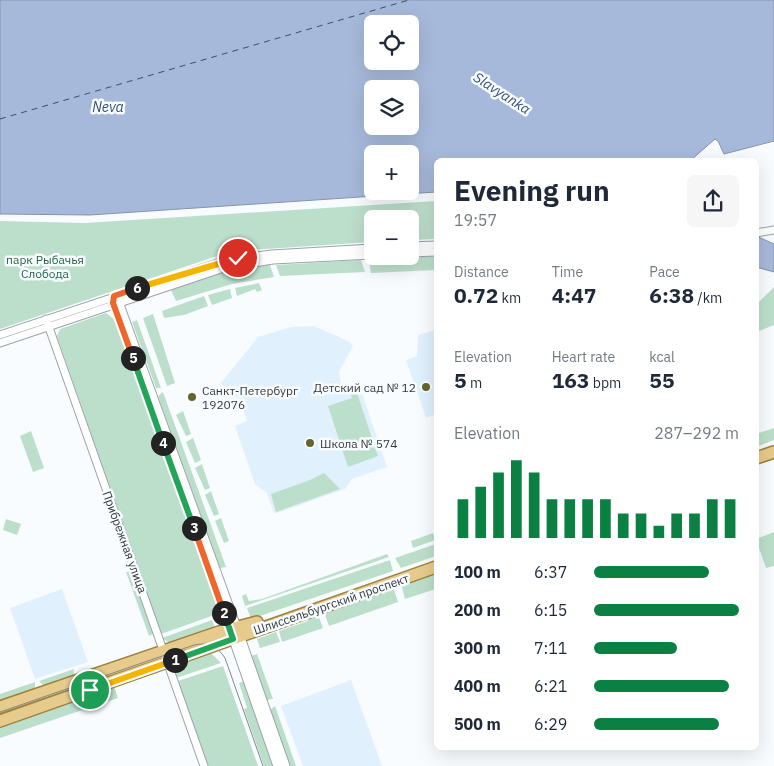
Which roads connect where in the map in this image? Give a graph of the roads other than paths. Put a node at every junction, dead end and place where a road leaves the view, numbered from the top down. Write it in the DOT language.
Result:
graph roads {
  1 [pos="774,230"];
  2 [pos="759,232"];
  3 [pos="434,245"];
  4 [pos="419,246"];
  5 [pos="364,249"];
  6 [pos="434,252"];
  7 [pos="419,253"];
  8 [pos="364,256"];
  9 [pos="116,300"];
  10 [pos="47,322"];
  11 [pos="0,335"];
  12 [pos="0,343"];
  13 [pos="774,445"];
  14 [pos="759,450"];
  15 [pos="774,452"];
  16 [pos="759,457"];
  17 [pos="434,561"];
  18 [pos="434,569"];
  19 [pos="235,633"];
  20 [pos="163,651"];
  21 [pos="168,663"];
  22 [pos="0,707"];
  23 [pos="0,721"];
  24 [pos="204,766"];
  25 [pos="278,766"];
  26 [pos="285,766"];
  1 -- 2 [label="street"];
  3 -- 4 [label="street"];
  5 -- 9 [label="street"];
  6 -- 7 [label="street"];
  8 -- 9 [label="street"];
  9 -- 10 [label="street"];
  9 -- 19 [label="street"];
  10 -- 11 [label="street"];
  10 -- 12 [label="street"];
  10 -- 20 [label="street, Прибрежная улица"];
  13 -- 14 [label="main road"];
  15 -- 16 [label="main road"];
  17 -- 19 [label="main road, Шлиссельбургский проспект"];
  18 -- 19 [label="main road, Шлиссельбургский проспект"];
  19 -- 20 [label="main road, Шлиссельбургский проспект"];
  19 -- 21 [label="main road, Шлиссельбургский проспект"];
  19 -- 25 [label="street"];
  19 -- 26 [label="street"];
  20 -- 21 [label="street, Прибрежная улица"];
  20 -- 22 [label="main road, Шлиссельбургский проспект"];
  21 -- 23 [label="main road, Шлиссельбургский проспект"];
  21 -- 24 [label="street, Прибрежная улица"];
}
